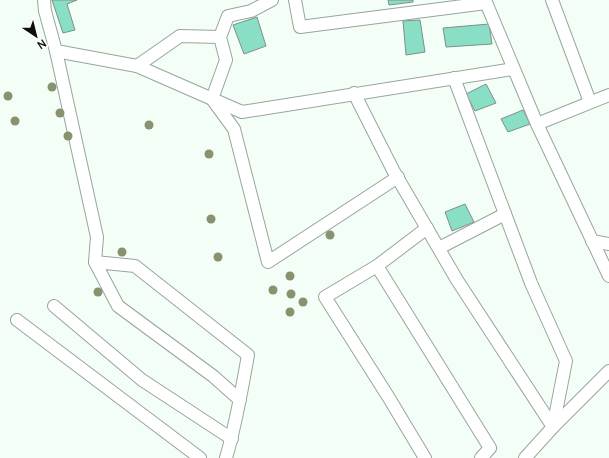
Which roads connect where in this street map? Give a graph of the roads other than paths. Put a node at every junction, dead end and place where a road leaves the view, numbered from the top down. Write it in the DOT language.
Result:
graph roads {
  1 [pos="44,0"];
  2 [pos="272,0"];
  3 [pos="295,0"];
  4 [pos="552,0"];
  5 [pos="486,2"];
  6 [pos="220,37"];
  7 [pos="56,51"];
  8 [pos="137,66"];
  9 [pos="513,69"];
  10 [pos="454,78"];
  11 [pos="354,94"];
  12 [pos="609,95"];
  13 [pos="212,99"];
  14 [pos="590,102"];
  15 [pos="537,124"];
  16 [pos="398,178"];
  17 [pos="505,214"];
  18 [pos="427,228"];
  19 [pos="592,241"];
  20 [pos="609,244"];
  21 [pos="439,248"];
  22 [pos="95,262"];
  23 [pos="377,266"];
  24 [pos="609,276"];
  25 [pos="54,306"];
  26 [pos="17,320"];
  27 [pos="609,371"];
  28 [pos="240,400"];
  29 [pos="553,427"];
  30 [pos="232,439"];
  31 [pos="200,458"];
  32 [pos="226,458"];
  33 [pos="425,458"];
  34 [pos="481,458"];
  35 [pos="525,458"];
  1 -- 7 [label="street"];
  2 -- 6 [label="street"];
  3 -- 5 [label="street"];
  4 -- 14 [label="street"];
  5 -- 9 [label="street"];
  6 -- 8 [label="street"];
  6 -- 13 [label="street"];
  7 -- 8 [label="street"];
  7 -- 22 [label="street"];
  8 -- 13 [label="street"];
  9 -- 10 [label="street"];
  9 -- 15 [label="street"];
  10 -- 11 [label="street"];
  10 -- 17 [label="street"];
  11 -- 13 [label="street"];
  11 -- 16 [label="street"];
  12 -- 14 [label="street"];
  13 -- 16 [label="street"];
  14 -- 15 [label="street"];
  15 -- 19 [label="street"];
  16 -- 18 [label="street"];
  17 -- 21 [label="street"];
  17 -- 29 [label="street"];
  18 -- 21 [label="street"];
  18 -- 23 [label="street"];
  19 -- 20 [label="street"];
  19 -- 24 [label="street"];
  21 -- 29 [label="street"];
  22 -- 28 [label="street"];
  22 -- 28 [label="street"];
  23 -- 33 [label="street"];
  23 -- 34 [label="street"];
  25 -- 30 [label="street"];
  26 -- 31 [label="street"];
  27 -- 29 [label="street"];
  28 -- 30 [label="street"];
  29 -- 35 [label="street"];
  30 -- 32 [label="street"];
}
